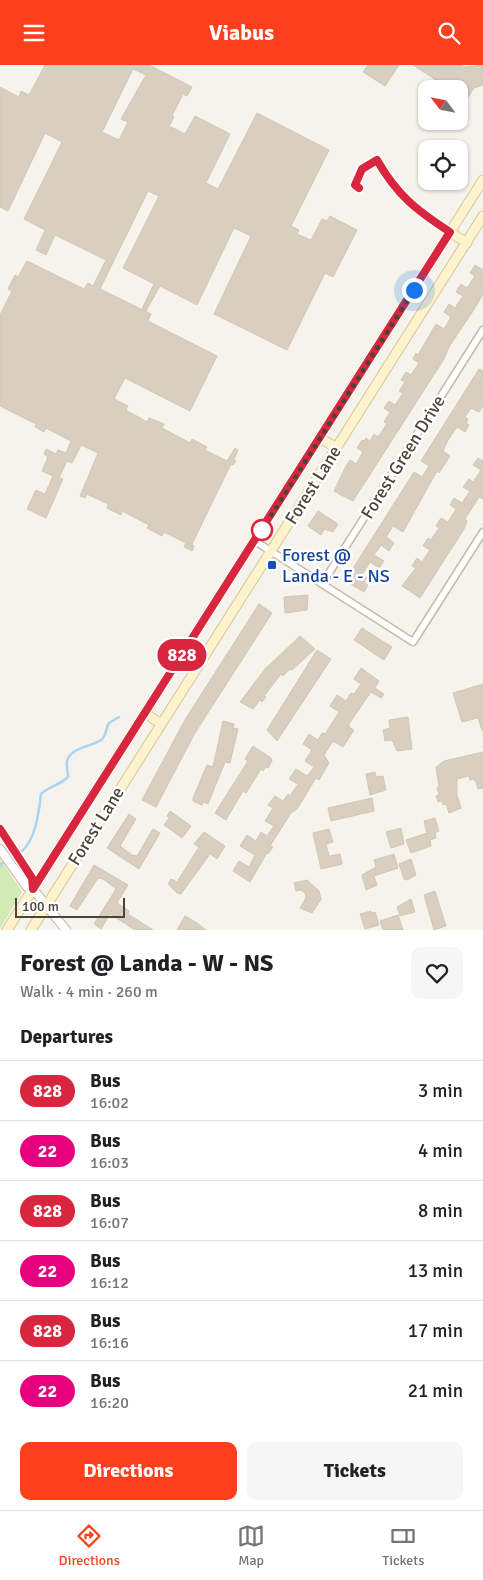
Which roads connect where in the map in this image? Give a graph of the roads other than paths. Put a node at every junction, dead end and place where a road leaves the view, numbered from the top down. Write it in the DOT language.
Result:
graph roads {
  1 [pos="483,180"];
  2 [pos="483,216"];
  3 [pos="450,232"];
  4 [pos="467,243"];
  5 [pos="483,330"];
  6 [pos="320,438"];
  7 [pos="337,448"];
  8 [pos="483,532"];
  9 [pos="255,541"];
  10 [pos="271,551"];
  11 [pos="322,584"];
  12 [pos="145,713"];
  13 [pos="161,724"];
  14 [pos="0,829"];
  15 [pos="0,849"];
  16 [pos="33,889"];
  17 [pos="46,906"];
  18 [pos="7,930"];
  19 [pos="31,930"];
  20 [pos="66,930"];
  1 -- 3 [label="main road, Forest Lane"];
  2 -- 4 [label="main road, Forest Lane"];
  3 -- 4 [label="main road"];
  3 -- 6 [label="main road, Forest Lane"];
  4 -- 7 [label="main road, Forest Lane"];
  5 -- 11 [label="street, Forest Green Drive"];
  6 -- 7 [label="main road"];
  6 -- 9 [label="main road, Forest Lane"];
  7 -- 10 [label="main road, Forest Lane"];
  8 -- 11 [label="street"];
  9 -- 10 [label="street"];
  9 -- 12 [label="main road, Forest Lane"];
  10 -- 11 [label="street"];
  10 -- 13 [label="main road, Forest Lane"];
  12 -- 13 [label="main road"];
  12 -- 16 [label="main road, Forest Lane"];
  13 -- 17 [label="main road, Forest Lane"];
  14 -- 16 [label="street"];
  15 -- 16 [label="street"];
  16 -- 17 [label="street"];
  16 -- 18 [label="main road, Forest Lane"];
  17 -- 19 [label="main road, Forest Lane"];
  17 -- 20 [label="street"];
}
